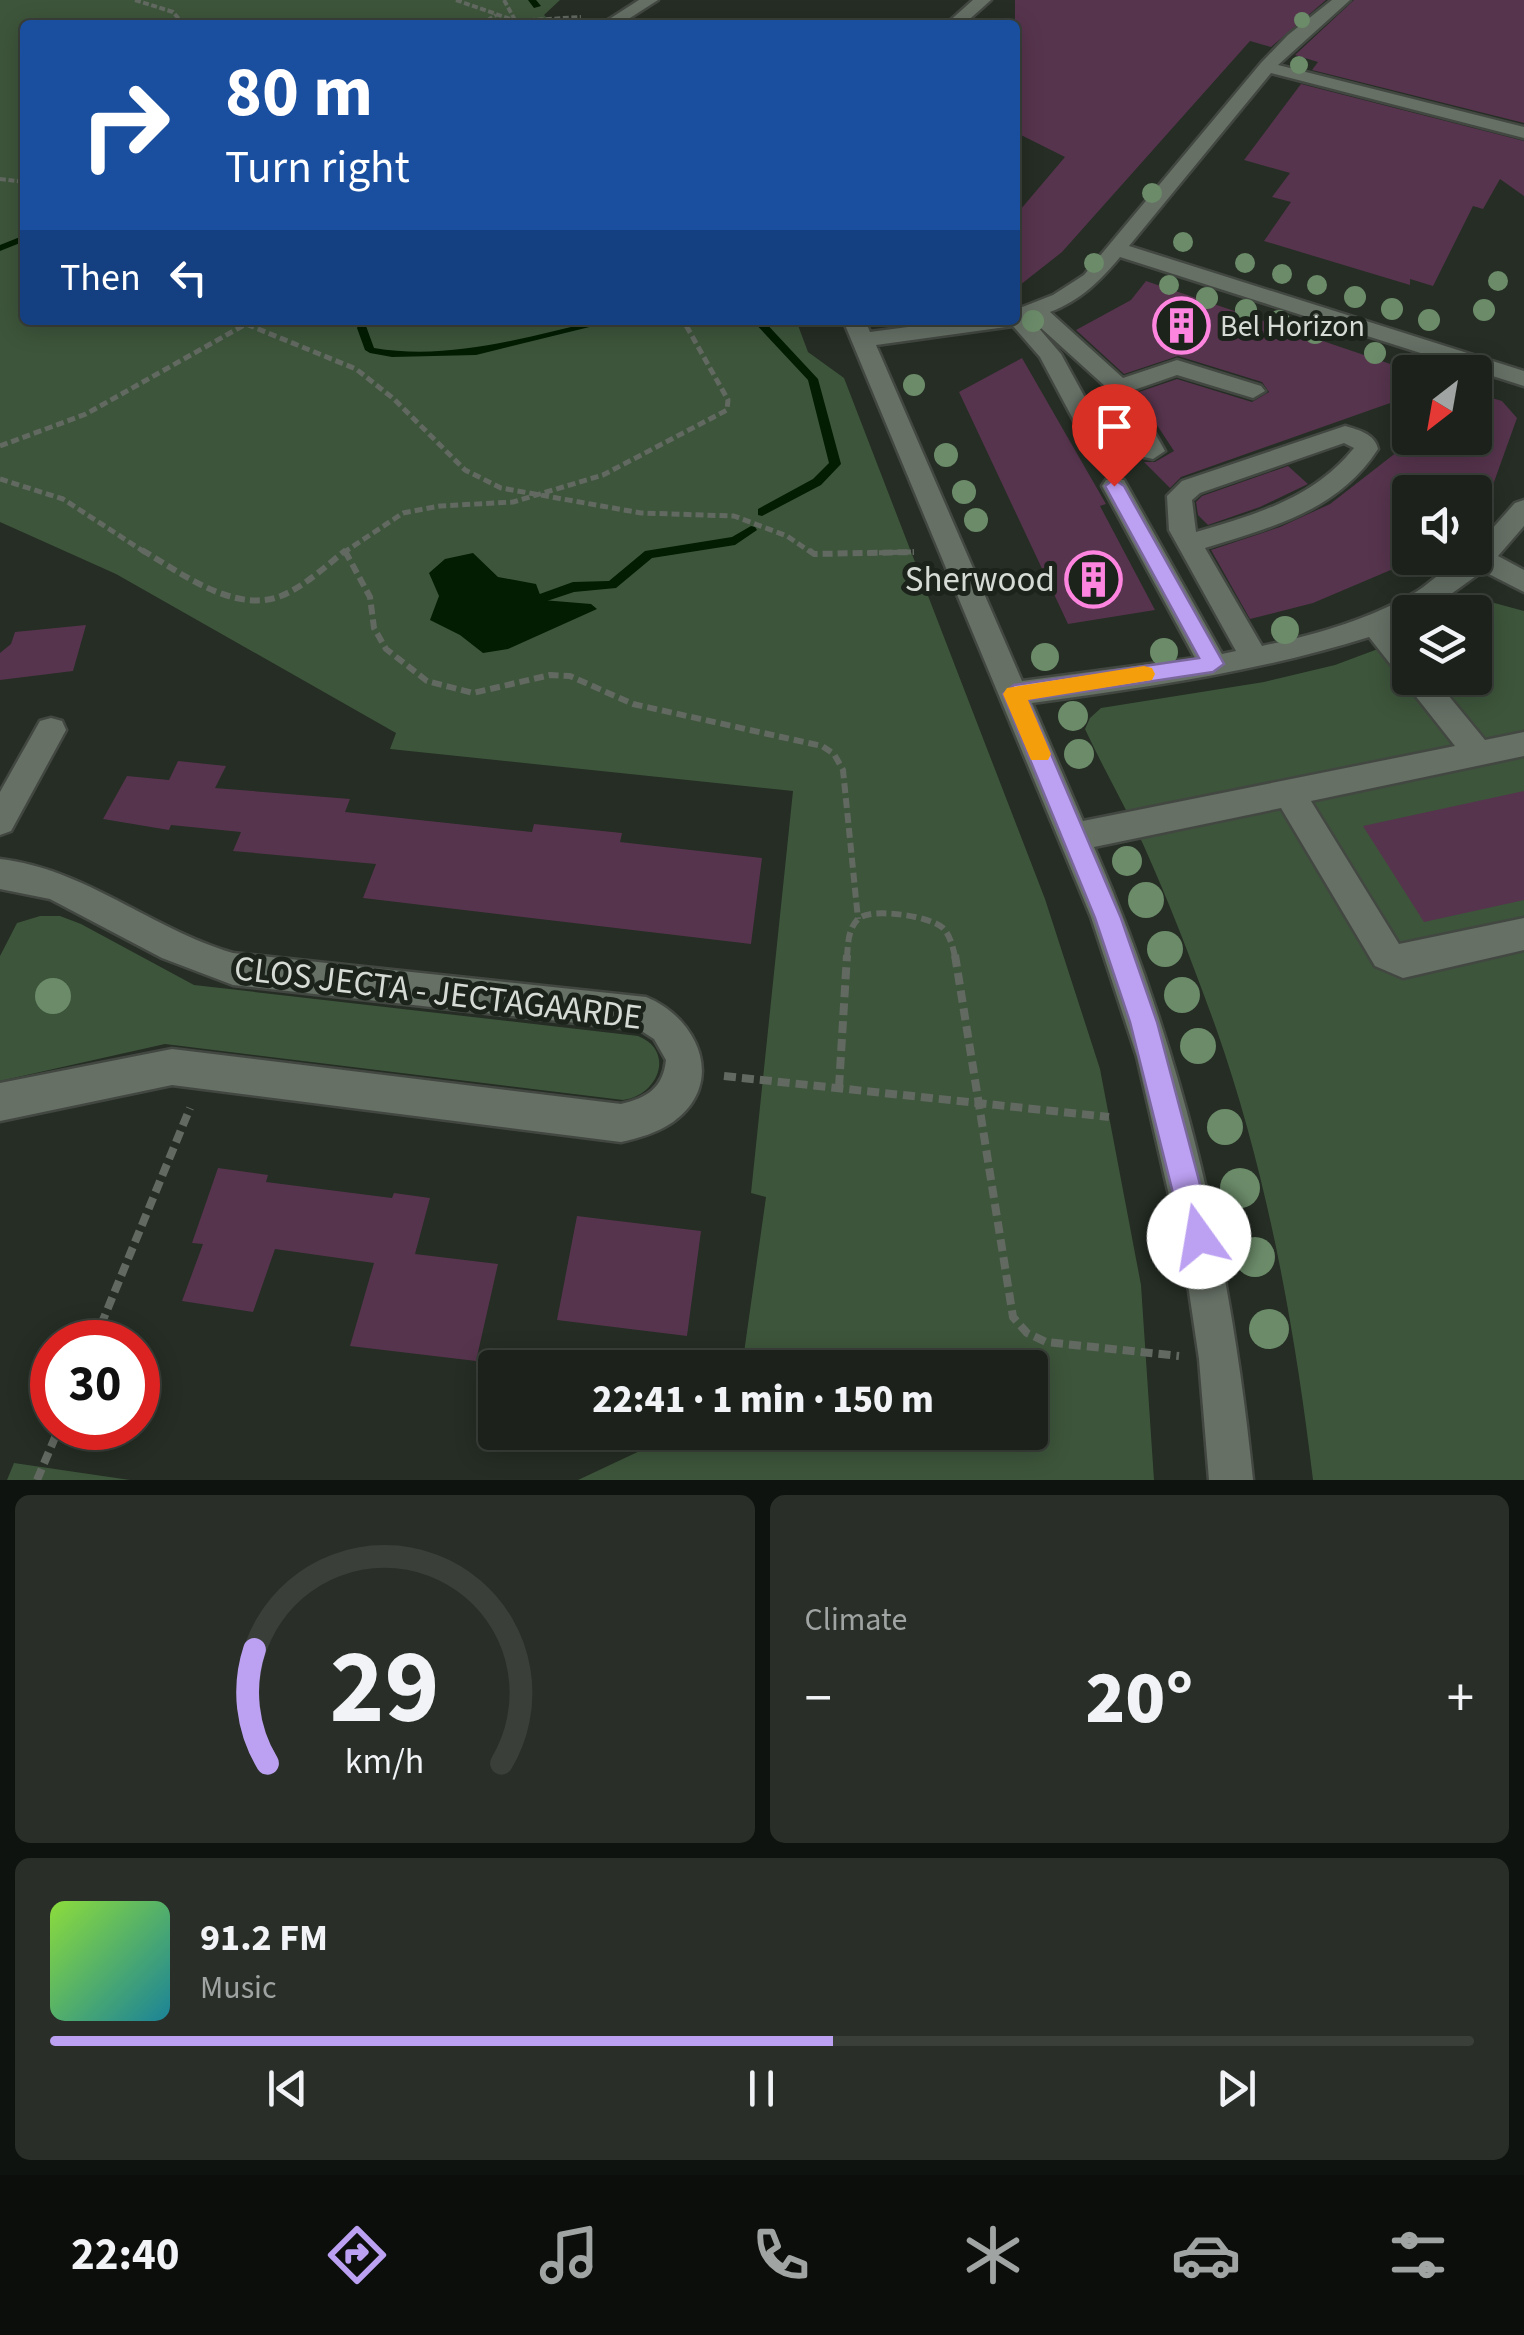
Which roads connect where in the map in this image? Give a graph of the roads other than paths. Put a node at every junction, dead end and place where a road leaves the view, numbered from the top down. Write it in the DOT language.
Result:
graph roads {
  1 [pos="650,0"];
  2 [pos="983,0"];
  3 [pos="1342,0"];
  4 [pos="603,17"];
  5 [pos="959,20"];
  6 [pos="1268,67"];
  7 [pos="1524,133"];
  8 [pos="1117,250"];
  9 [pos="1020,317"];
  10 [pos="987,325"];
  11 [pos="859,330"];
  12 [pos="1524,379"];
  13 [pos="1118,388"];
  14 [pos="1252,391"];
  15 [pos="1154,451"];
  16 [pos="1106,458"];
  17 [pos="1114,486"];
  18 [pos="1524,509"];
  19 [pos="1189,542"];
  20 [pos="1492,548"];
  21 [pos="1492,564"];
  22 [pos="1460,575"];
  23 [pos="1524,582"];
  24 [pos="1374,624"];
  25 [pos="1392,646"];
  26 [pos="1254,658"];
  27 [pos="1213,664"];
  28 [pos="1014,694"];
  29 [pos="1431,695"];
  30 [pos="51,730"];
  31 [pos="1524,744"];
  32 [pos="1478,754"];
  33 [pos="1288,792"];
  34 [pos="0,821"];
  35 [pos="1075,837"];
  36 [pos="0,874"];
  37 [pos="1524,934"];
  38 [pos="0,1102"];
  39 [pos="1230,1480"];
  1 -- 4 [label="street"];
  2 -- 5 [label="street"];
  3 -- 6 [label="street"];
  6 -- 7 [label="street"];
  6 -- 8 [label="street"];
  8 -- 9 [label="street"];
  8 -- 12 [label="street"];
  9 -- 13 [label="street"];
  9 -- 16 [label="street"];
  10 -- 11 [label="street"];
  11 -- 28 [label="street"];
  13 -- 14 [label="street"];
  13 -- 15 [label="street"];
  17 -- 27 [label="street"];
  18 -- 20 [label="street"];
  19 -- 19 [label="street"];
  19 -- 26 [label="street"];
  21 -- 23 [label="street"];
  22 -- 24 [label="street"];
  24 -- 25 [label="street"];
  24 -- 26 [label="street"];
  26 -- 27 [label="street"];
  27 -- 28 [label="street"];
  28 -- 35 [label="street"];
  29 -- 32 [label="street"];
  30 -- 34 [label="street"];
  31 -- 32 [label="street"];
  32 -- 33 [label="street"];
  33 -- 35 [label="street"];
  33 -- 37 [label="street"];
  35 -- 39 [label="street"];
  36 -- 38 [label="street, CLOS JECTA - JECTAGAARDE"];
}
